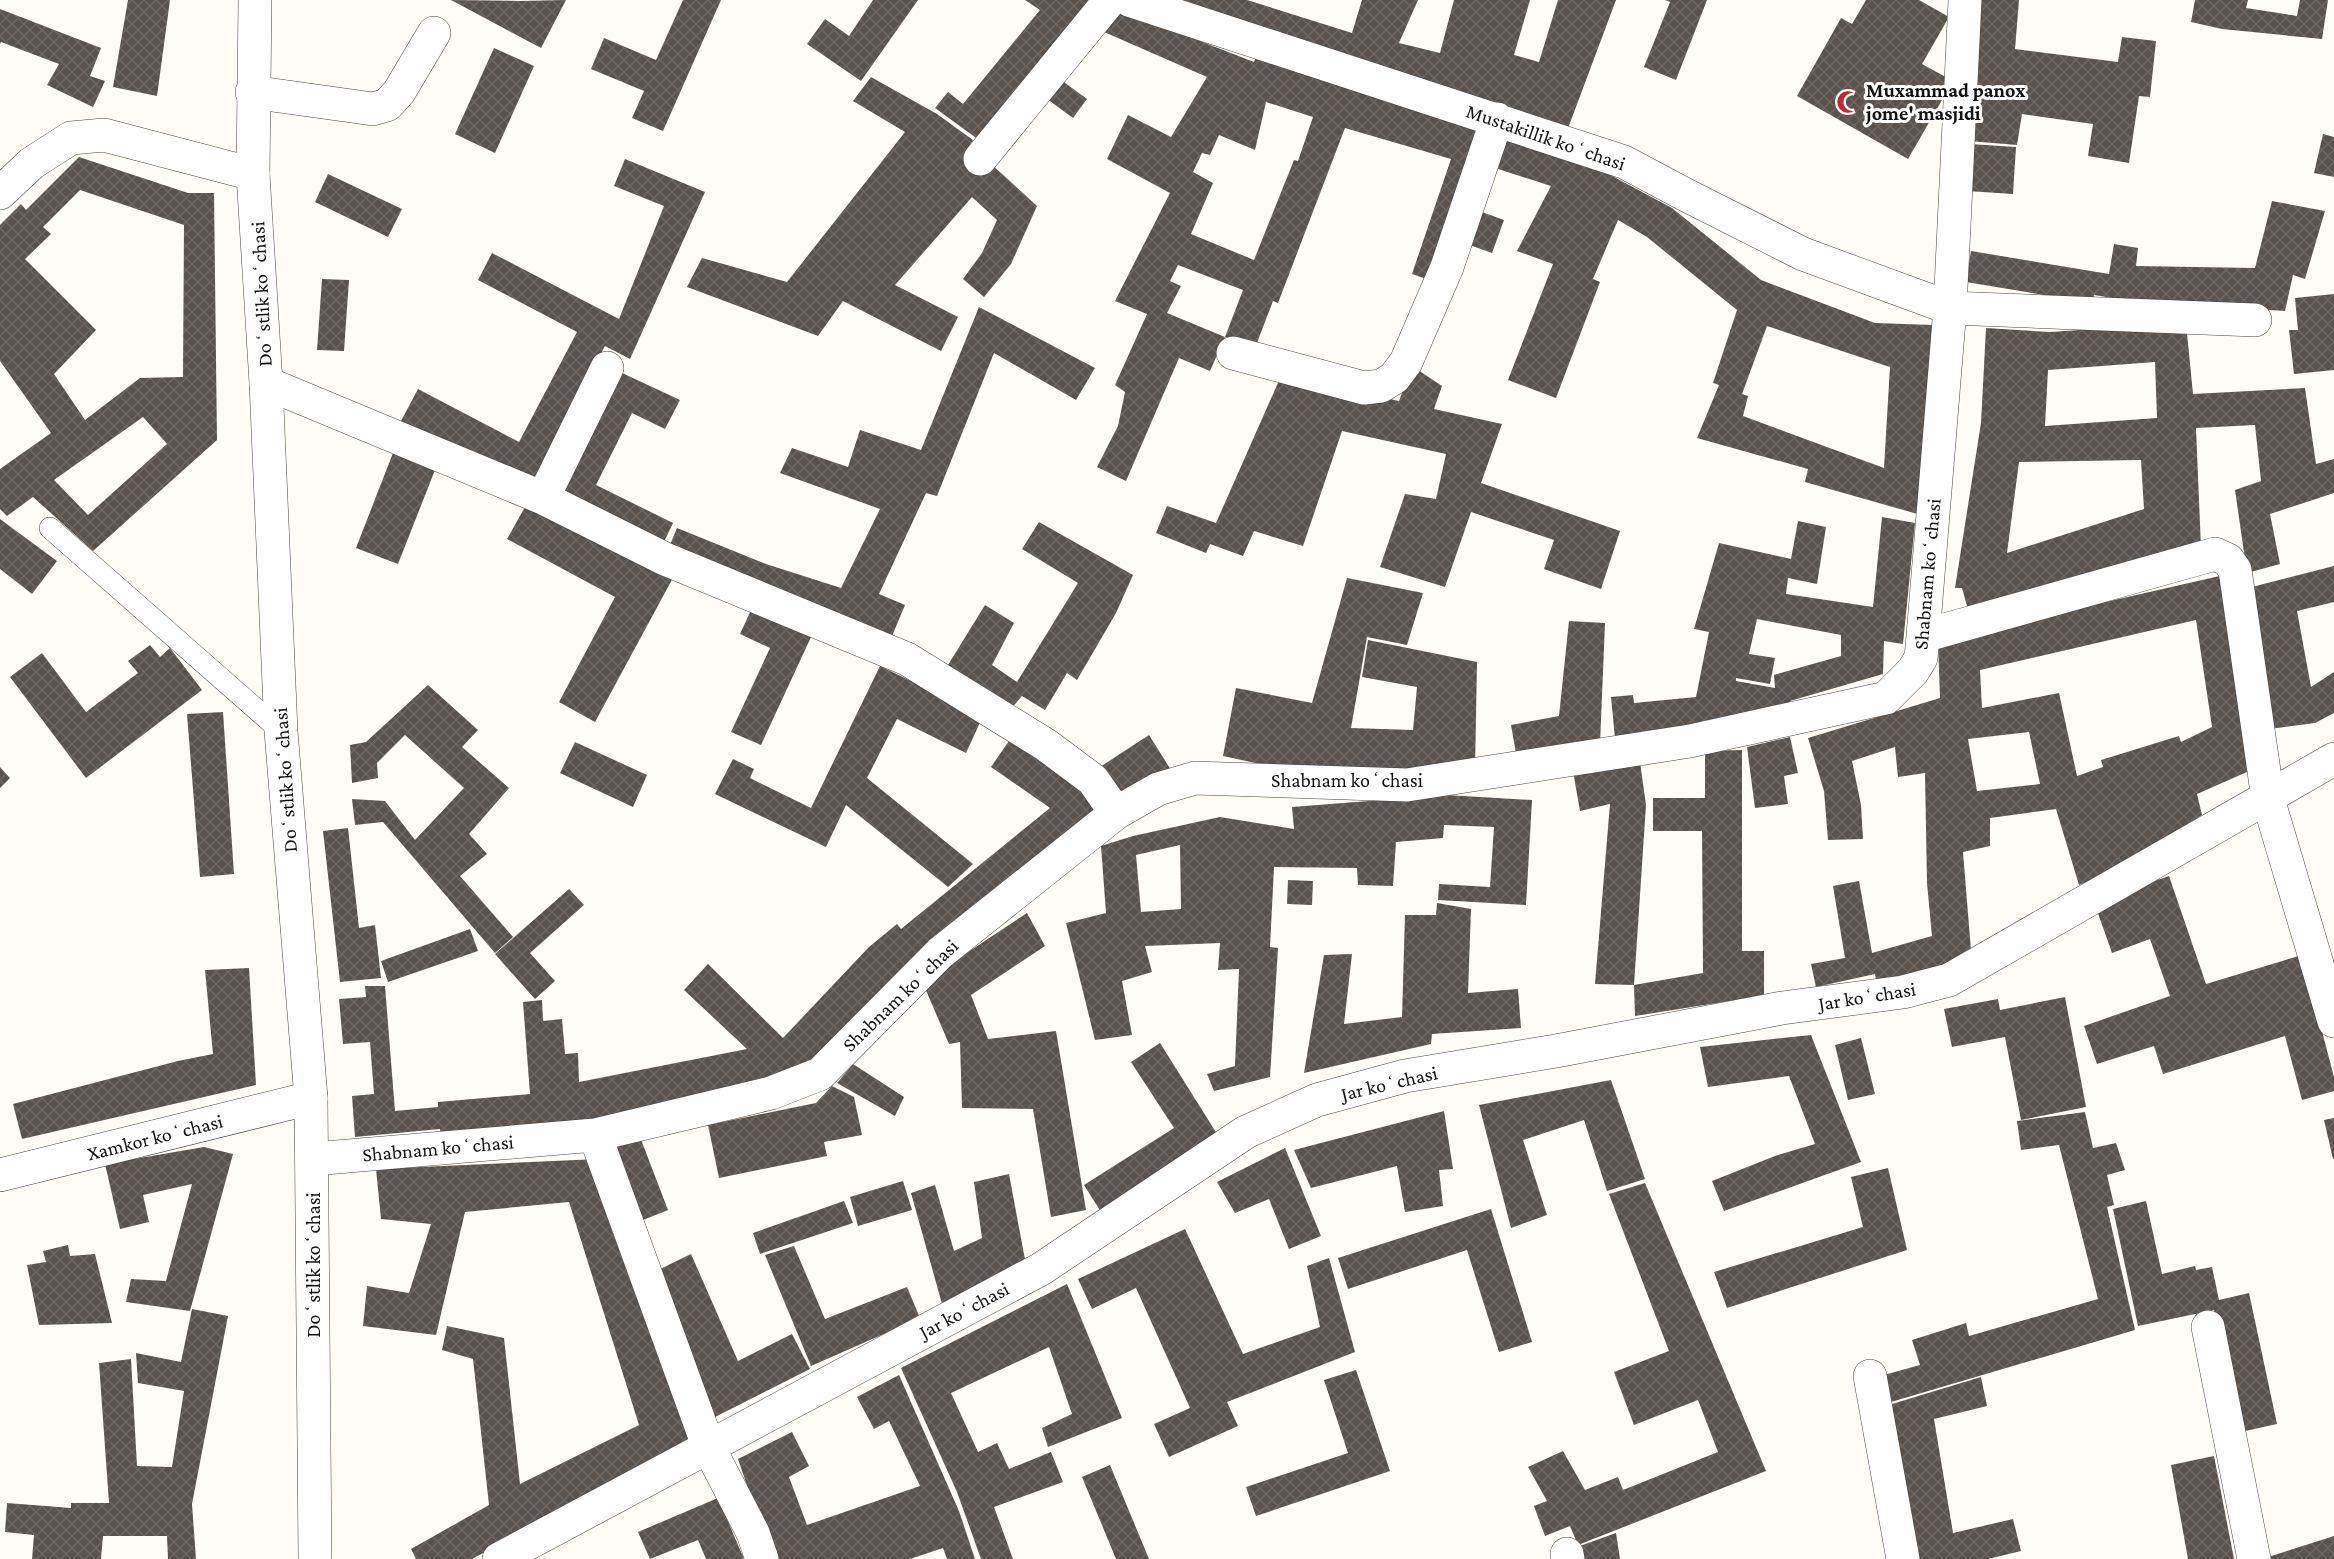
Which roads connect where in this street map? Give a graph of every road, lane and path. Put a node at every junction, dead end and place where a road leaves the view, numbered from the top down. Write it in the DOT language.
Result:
graph roads {
  1 [pos="255,0"];
  2 [pos="1110,0"];
  3 [pos="1129,0"];
  4 [pos="1964,1"];
  5 [pos="434,33"];
  6 [pos="252,92"];
  7 [pos="1497,119"];
  8 [pos="980,159"];
  9 [pos="253,174"];
  10 [pos="0,193"];
  11 [pos="1950,308"];
  12 [pos="2255,320"];
  13 [pos="1233,353"];
  14 [pos="607,368"];
  15 [pos="266,383"];
  16 [pos="543,498"];
  17 [pos="50,528"];
  18 [pos="1923,636"];
  19 [pos="281,731"];
  20 [pos="2334,759"];
  21 [pos="2268,799"];
  22 [pos="1116,813"];
  23 [pos="2334,1021"];
  24 [pos="311,1098"];
  25 [pos="596,1135"];
  26 [pos="313,1159"];
  27 [pos="0,1175"];
  28 [pos="2208,1327"];
  29 [pos="1870,1376"];
  30 [pos="709,1448"];
  31 [pos="315,1559"];
  32 [pos="500,1559"];
  33 [pos="762,1559"];
  34 [pos="1903,1559"];
  35 [pos="2254,1559"];
  1 -- 6 [label="street, Doʻstlik koʻchasi"];
  2 -- 8 [label="street"];
  3 -- 7 [label="street, Mustakillik koʻchasi"];
  4 -- 11 [label="street, Shabnam koʻchasi"];
  5 -- 6 [label="street"];
  6 -- 9 [label="street, Doʻstlik koʻchasi"];
  7 -- 11 [label="street, Mustakillik koʻchasi"];
  7 -- 13 [label="street"];
  9 -- 10 [label="street"];
  9 -- 15 [label="street, Doʻstlik koʻchasi"];
  11 -- 12 [label="street, Mustakillik koʻchasi"];
  11 -- 18 [label="street, Shabnam koʻchasi"];
  14 -- 16 [label="street"];
  15 -- 16 [label="street"];
  15 -- 19 [label="street, Doʻstlik koʻchasi"];
  16 -- 22 [label="street"];
  17 -- 19 [label="lane"];
  18 -- 21 [label="street"];
  18 -- 22 [label="street, Shabnam koʻchasi"];
  19 -- 24 [label="street, Doʻstlik koʻchasi"];
  20 -- 21 [label="street, Jar koʻchasi"];
  21 -- 23 [label="street"];
  21 -- 30 [label="street, Jar koʻchasi"];
  22 -- 25 [label="street, Shabnam koʻchasi"];
  24 -- 26 [label="street, Doʻstlik koʻchasi"];
  24 -- 27 [label="street, Xamkor koʻchasi"];
  25 -- 26 [label="street, Shabnam koʻchasi"];
  25 -- 30 [label="street"];
  26 -- 31 [label="street, Doʻstlik koʻchasi"];
  28 -- 35 [label="street"];
  29 -- 34 [label="street"];
  30 -- 32 [label="street, Jar koʻchasi"];
  30 -- 33 [label="street"];
}
